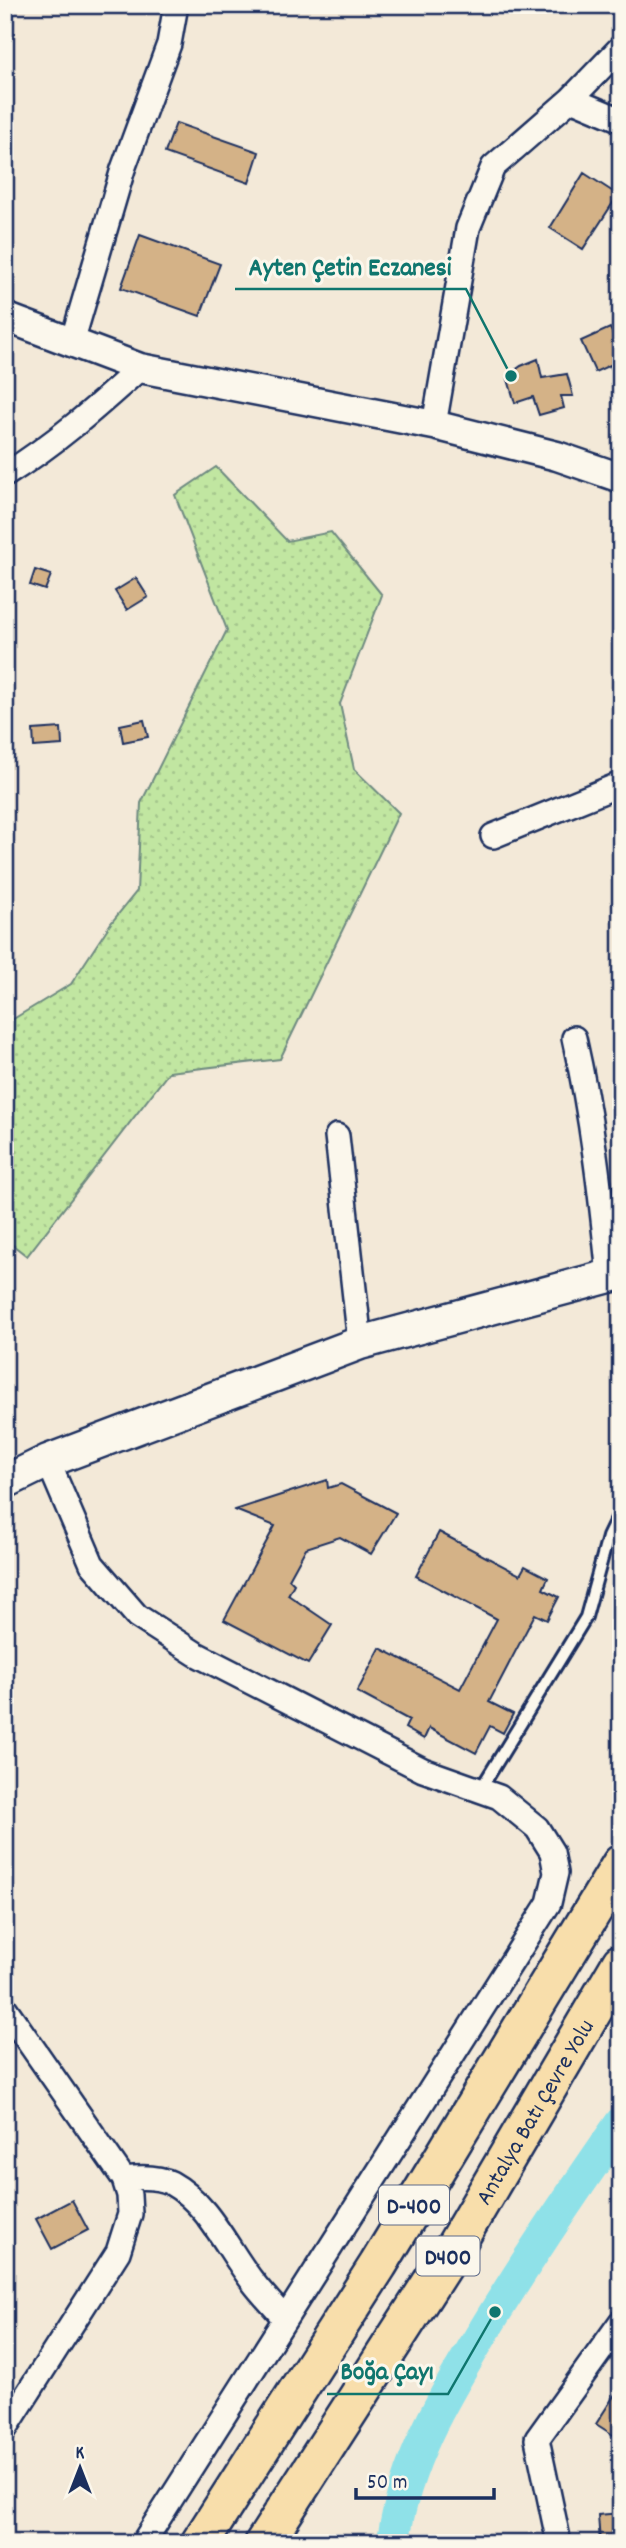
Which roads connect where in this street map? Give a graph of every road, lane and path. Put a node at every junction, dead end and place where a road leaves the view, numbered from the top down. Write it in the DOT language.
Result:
graph roads {
  1 [pos="176,5"];
  2 [pos="621,47"];
  3 [pos="571,99"];
  4 [pos="621,120"];
  5 [pos="5,317"];
  6 [pos="72,342"];
  7 [pos="140,368"];
  8 [pos="434,425"];
  9 [pos="5,475"];
  10 [pos="621,478"];
  11 [pos="621,784"];
  12 [pos="493,836"];
  13 [pos="574,1038"];
  14 [pos="337,1136"];
  15 [pos="617,1276"];
  16 [pos="360,1343"];
  17 [pos="48,1461"];
  18 [pos="5,1482"];
  19 [pos="621,1510"];
  20 [pos="480,1790"];
  21 [pos="621,1864"];
  22 [pos="621,1963"];
  23 [pos="5,2008"];
  24 [pos="124,2179"];
  25 [pos="284,2318"];
  26 [pos="621,2322"];
  27 [pos="5,2429"];
  28 [pos="143,2543"];
  29 [pos="200,2543"];
  30 [pos="264,2543"];
  31 [pos="559,2543"];
  1 -- 6 [label="street"];
  2 -- 3 [label="street"];
  3 -- 4 [label="street"];
  3 -- 8 [label="street"];
  5 -- 6 [label="street"];
  6 -- 7 [label="street"];
  7 -- 8 [label="street"];
  7 -- 9 [label="street"];
  8 -- 10 [label="street"];
  11 -- 12 [label="street"];
  13 -- 15 [label="street"];
  14 -- 16 [label="street"];
  15 -- 16 [label="main road"];
  16 -- 17 [label="main road"];
  17 -- 18 [label="main road"];
  17 -- 20 [label="street"];
  19 -- 20 [label="lane"];
  20 -- 25 [label="street"];
  21 -- 29 [label="highway, D-400"];
  22 -- 30 [label="highway, Antalya Batı Çevre Yolu / D400"];
  23 -- 24 [label="street"];
  24 -- 25 [label="street"];
  24 -- 27 [label="street"];
  25 -- 28 [label="street"];
  26 -- 31 [label="street"];
}
